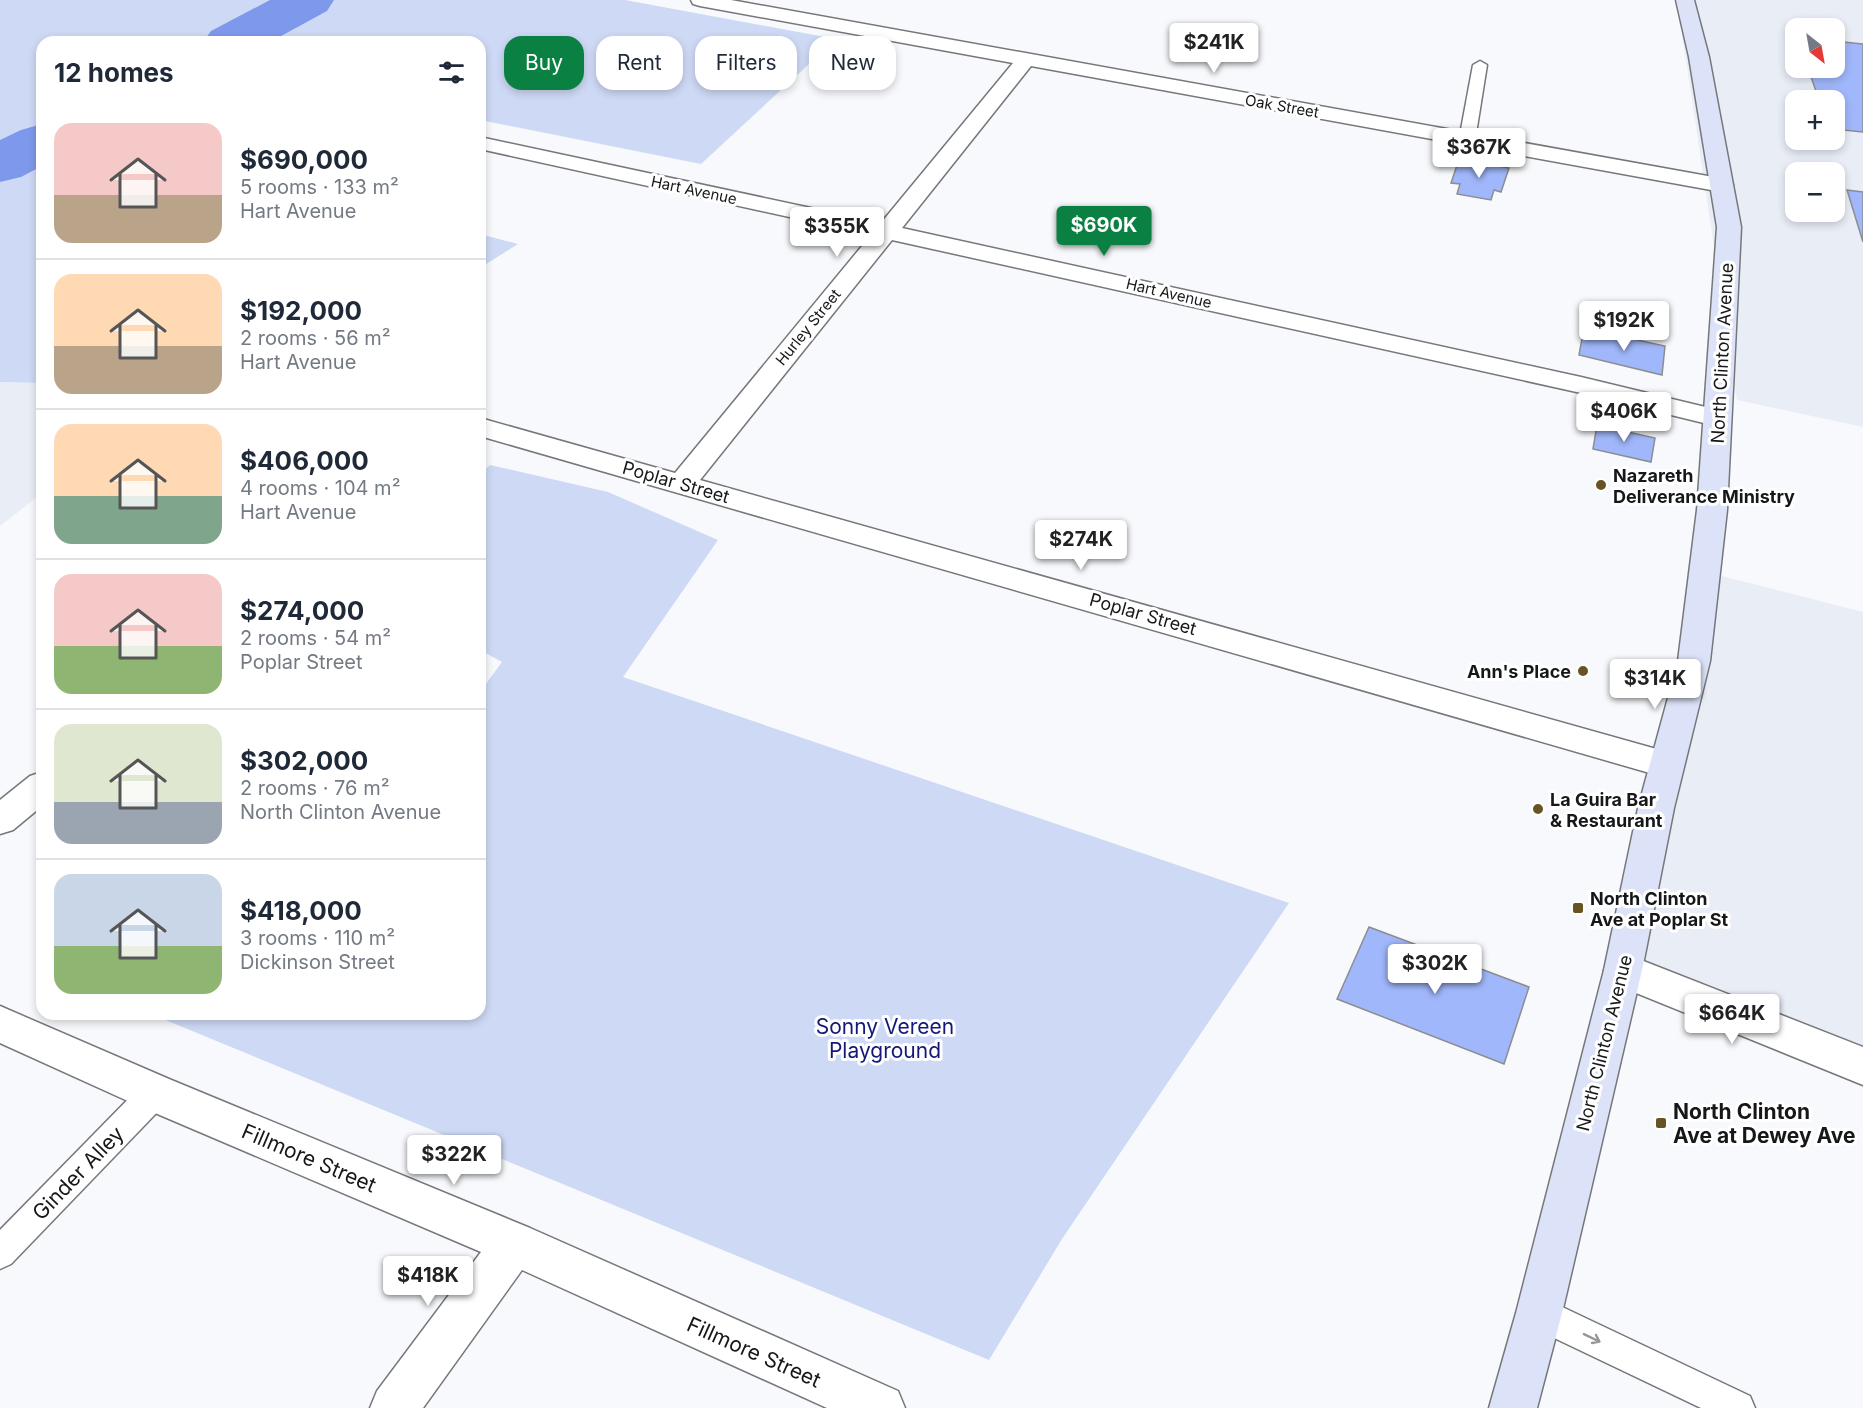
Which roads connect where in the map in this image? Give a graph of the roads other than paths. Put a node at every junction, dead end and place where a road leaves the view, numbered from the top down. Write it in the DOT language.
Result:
graph roads {
  1 [pos="700,0"];
  2 [pos="1685,0"];
  3 [pos="1026,59"];
  4 [pos="1480,65"];
  5 [pos="1467,140"];
  6 [pos="486,143"];
  7 [pos="1722,185"];
  8 [pos="885,231"];
  9 [pos="1716,418"];
  10 [pos="486,430"];
  11 [pos="682,484"];
  12 [pos="1667,765"];
  13 [pos="36,791"];
  14 [pos="0,820"];
  15 [pos="1623,970"];
  16 [pos="0,1024"];
  17 [pos="1863,1066"];
  18 [pos="155,1093"];
  19 [pos="514,1244"];
  20 [pos="0,1252"];
  21 [pos="1539,1313"];
  22 [pos="394,1408"];
  23 [pos="881,1408"];
  24 [pos="1513,1408"];
  25 [pos="1737,1408"];
  1 -- 3 [label="street, Oak Street"];
  2 -- 7 [label="street, North Clinton Avenue"];
  3 -- 5 [label="street, Oak Street"];
  3 -- 8 [label="street, Hurley Street"];
  4 -- 5 [label="lane"];
  5 -- 7 [label="street, Oak Street"];
  6 -- 8 [label="street, Hart Avenue"];
  7 -- 9 [label="street, North Clinton Avenue"];
  8 -- 9 [label="street, Hart Avenue"];
  8 -- 11 [label="street, Hurley Street"];
  9 -- 12 [label="street, North Clinton Avenue"];
  10 -- 11 [label="street, Poplar Street"];
  11 -- 12 [label="street, Poplar Street"];
  12 -- 15 [label="street, North Clinton Avenue"];
  13 -- 14 [label="street"];
  15 -- 17 [label="street"];
  15 -- 21 [label="street, North Clinton Avenue"];
  16 -- 18 [label="street, Fillmore Street"];
  18 -- 19 [label="street, Fillmore Street"];
  18 -- 20 [label="lane, Ginder Alley"];
  19 -- 22 [label="street"];
  19 -- 23 [label="street, Fillmore Street"];
  21 -- 24 [label="street, North Clinton Avenue"];
  21 -- 25 [label="lane, one-way"];
}
